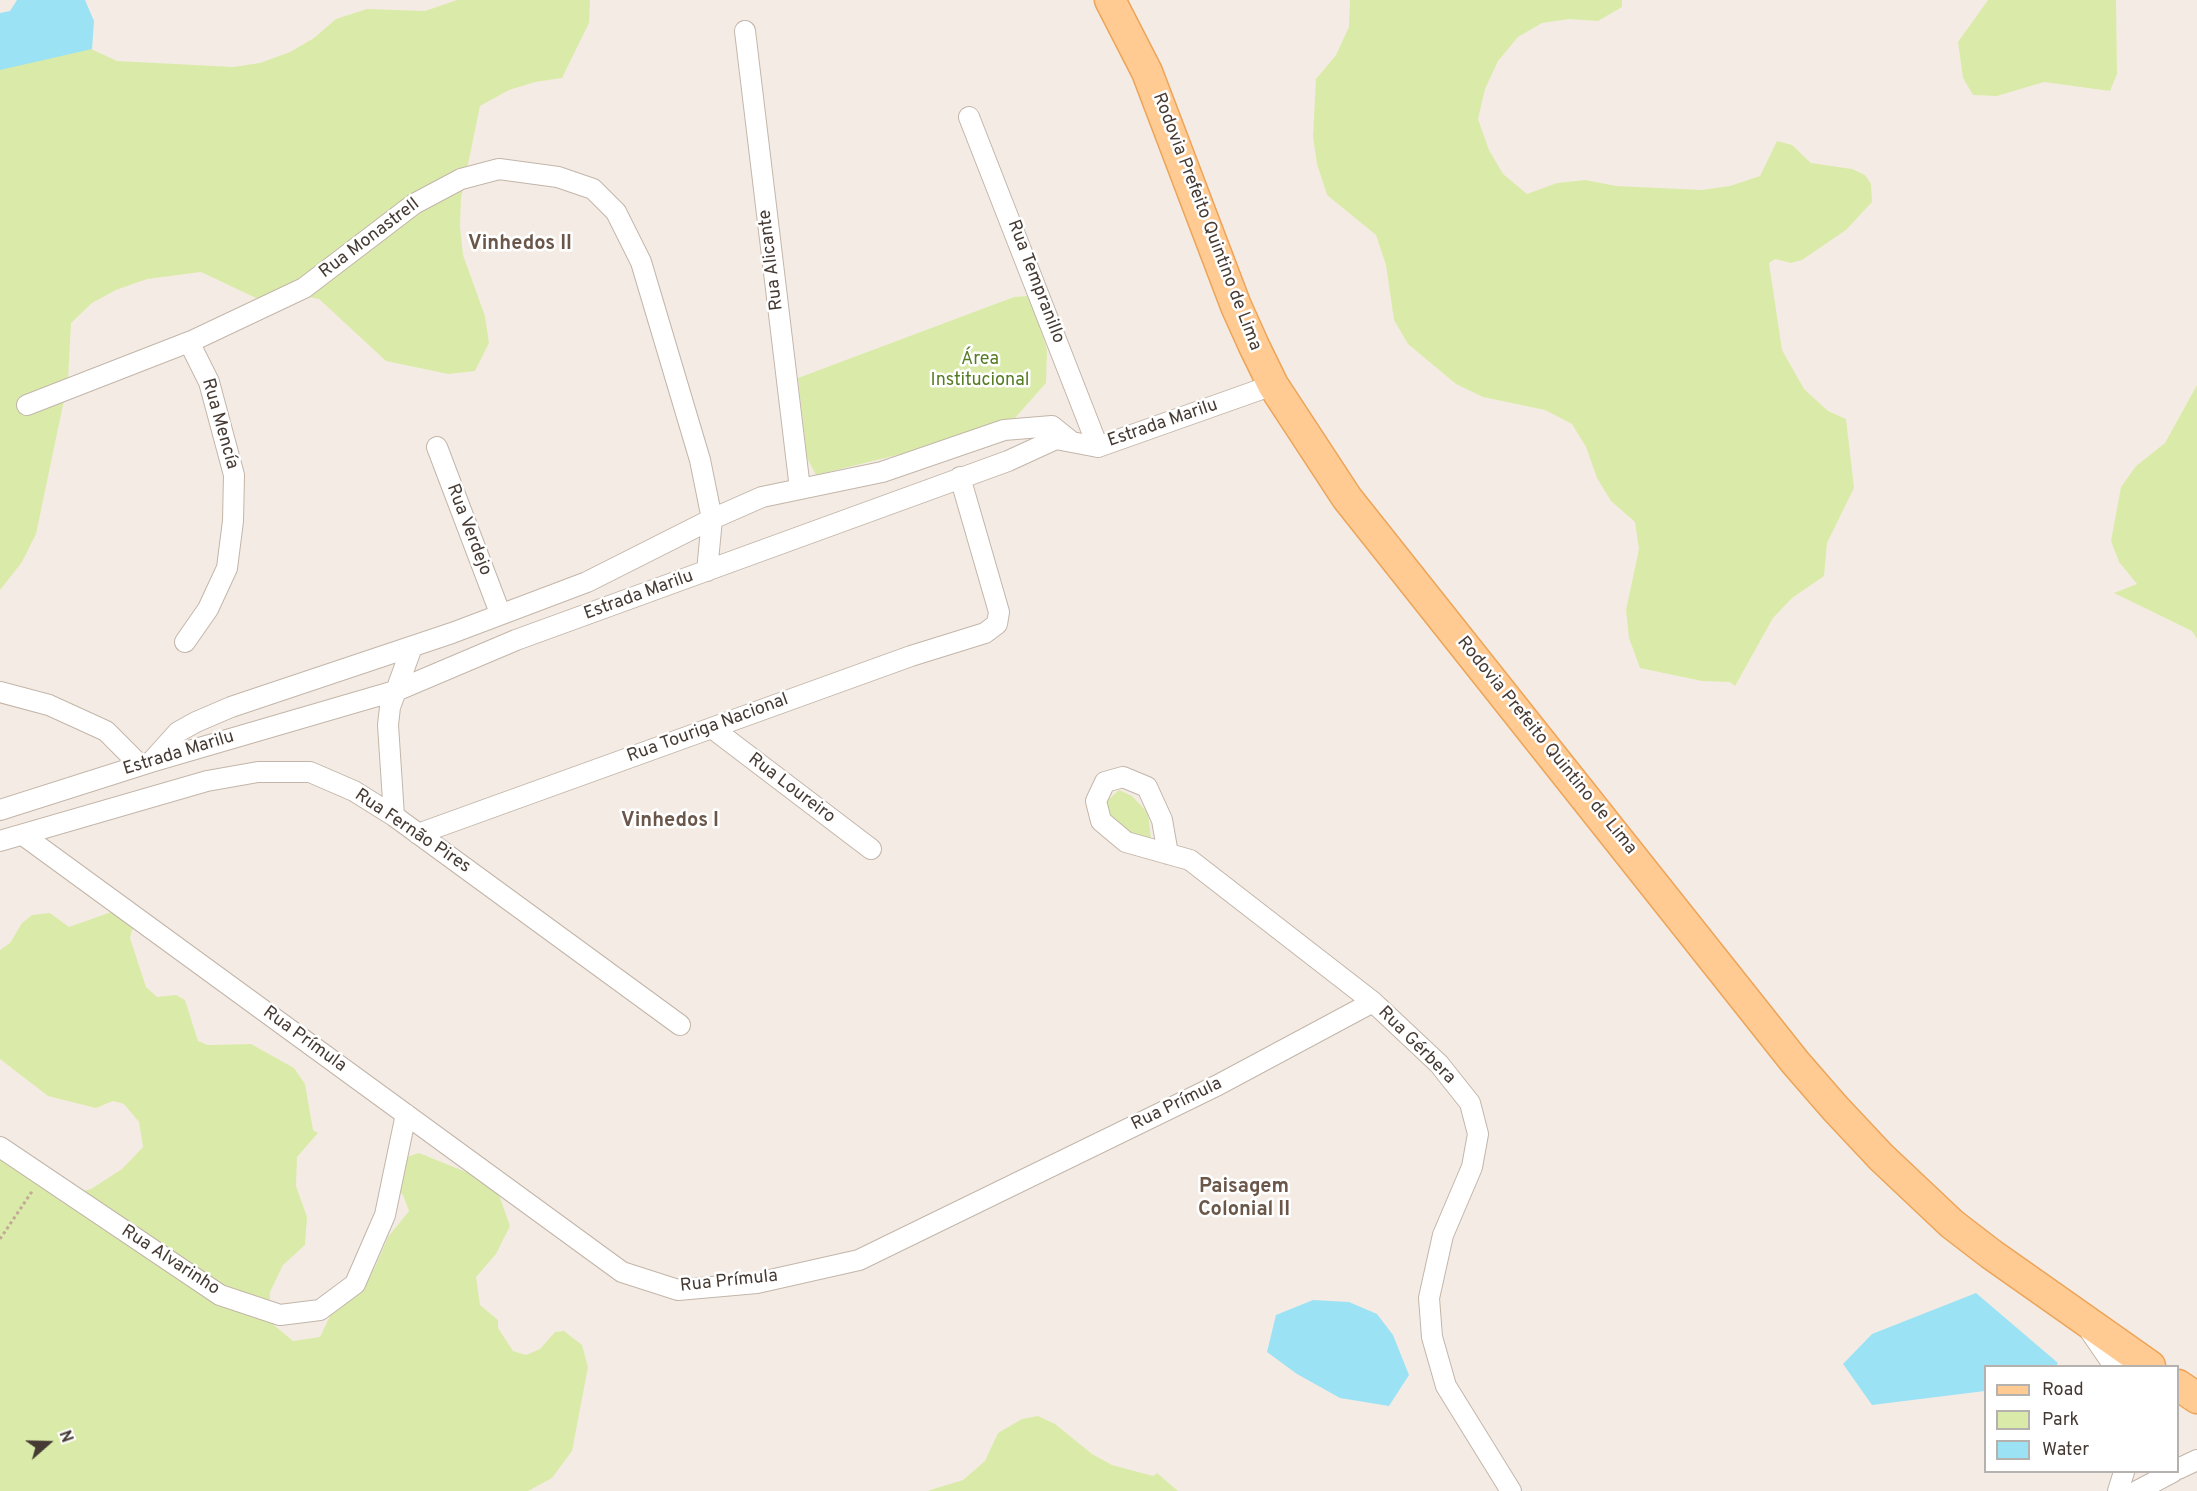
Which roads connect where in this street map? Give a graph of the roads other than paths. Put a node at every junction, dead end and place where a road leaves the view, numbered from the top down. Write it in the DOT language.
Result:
graph roads {
  1 [pos="1110,0"];
  2 [pos="745,31"];
  3 [pos="969,117"];
  4 [pos="189,342"];
  5 [pos="1273,385"];
  6 [pos="27,405"];
  7 [pos="1077,445"];
  8 [pos="437,447"];
  9 [pos="1098,447"];
  10 [pos="960,477"];
  11 [pos="800,489"];
  12 [pos="712,519"];
  13 [pos="708,572"];
  14 [pos="500,614"];
  15 [pos="185,642"];
  16 [pos="412,647"];
  17 [pos="398,690"];
  18 [pos="0,692"];
  19 [pos="712,728"];
  20 [pos="145,763"];
  21 [pos="0,810"];
  22 [pos="394,816"];
  23 [pos="418,834"];
  24 [pos="23,835"];
  25 [pos="0,841"];
  26 [pos="871,849"];
  27 [pos="1168,854"];
  28 [pos="1373,1002"];
  29 [pos="680,1025"];
  30 [pos="406,1114"];
  31 [pos="0,1147"];
  32 [pos="2135,1364"];
  33 [pos="2179,1386"];
  34 [pos="2197,1398"];
  35 [pos="2197,1460"];
  36 [pos="2179,1469"];
  37 [pos="2124,1473"];
  38 [pos="2170,1473"];
  39 [pos="2141,1484"];
  40 [pos="1511,1491"];
  41 [pos="2118,1491"];
  1 -- 5 [label="main road, Rodovia Prefeito Quintino de Lima"];
  2 -- 11 [label="street, Rua Alicante"];
  3 -- 9 [label="street, Rua Tempranillo"];
  4 -- 6 [label="street, Rua Monastrell"];
  4 -- 12 [label="street, Rua Monastrell"];
  4 -- 15 [label="street, Rua Mencía"];
  5 -- 9 [label="street, Estrada Marilu"];
  5 -- 32 [label="main road, Rodovia Prefeito Quintino de Lima"];
  7 -- 9 [label="street, Estrada Marilu"];
  7 -- 10 [label="street, Estrada Marilu"];
  7 -- 11 [label="street"];
  8 -- 14 [label="street, Rua Verdejo"];
  10 -- 13 [label="street, Estrada Marilu"];
  10 -- 19 [label="street, Rua Touriga Nacional"];
  11 -- 12 [label="street"];
  12 -- 13 [label="street, Rua Monastrell"];
  12 -- 14 [label="street"];
  13 -- 17 [label="street, Estrada Marilu"];
  14 -- 16 [label="street"];
  16 -- 17 [label="street"];
  16 -- 20 [label="street"];
  17 -- 20 [label="street, Estrada Marilu"];
  17 -- 22 [label="street"];
  18 -- 20 [label="street"];
  19 -- 23 [label="street, Rua Touriga Nacional"];
  19 -- 26 [label="street, Rua Loureiro"];
  20 -- 21 [label="street, Estrada Marilu"];
  22 -- 23 [label="street, Rua Fernão Pires"];
  22 -- 24 [label="street, Rua Fernão Pires"];
  23 -- 29 [label="street, Rua Fernão Pires"];
  24 -- 25 [label="street, Rua Fernão Pires"];
  24 -- 30 [label="street, Rua Prímula"];
  27 -- 28 [label="street, Rua Gérbera"];
  28 -- 30 [label="street, Rua Prímula"];
  28 -- 40 [label="street, Rua Gérbera"];
  30 -- 31 [label="street, Rua Alvarinho"];
  33 -- 34 [label="main road"];
  35 -- 36 [label="street"];
  37 -- 41 [label="street"];
  38 -- 39 [label="street"];
}
